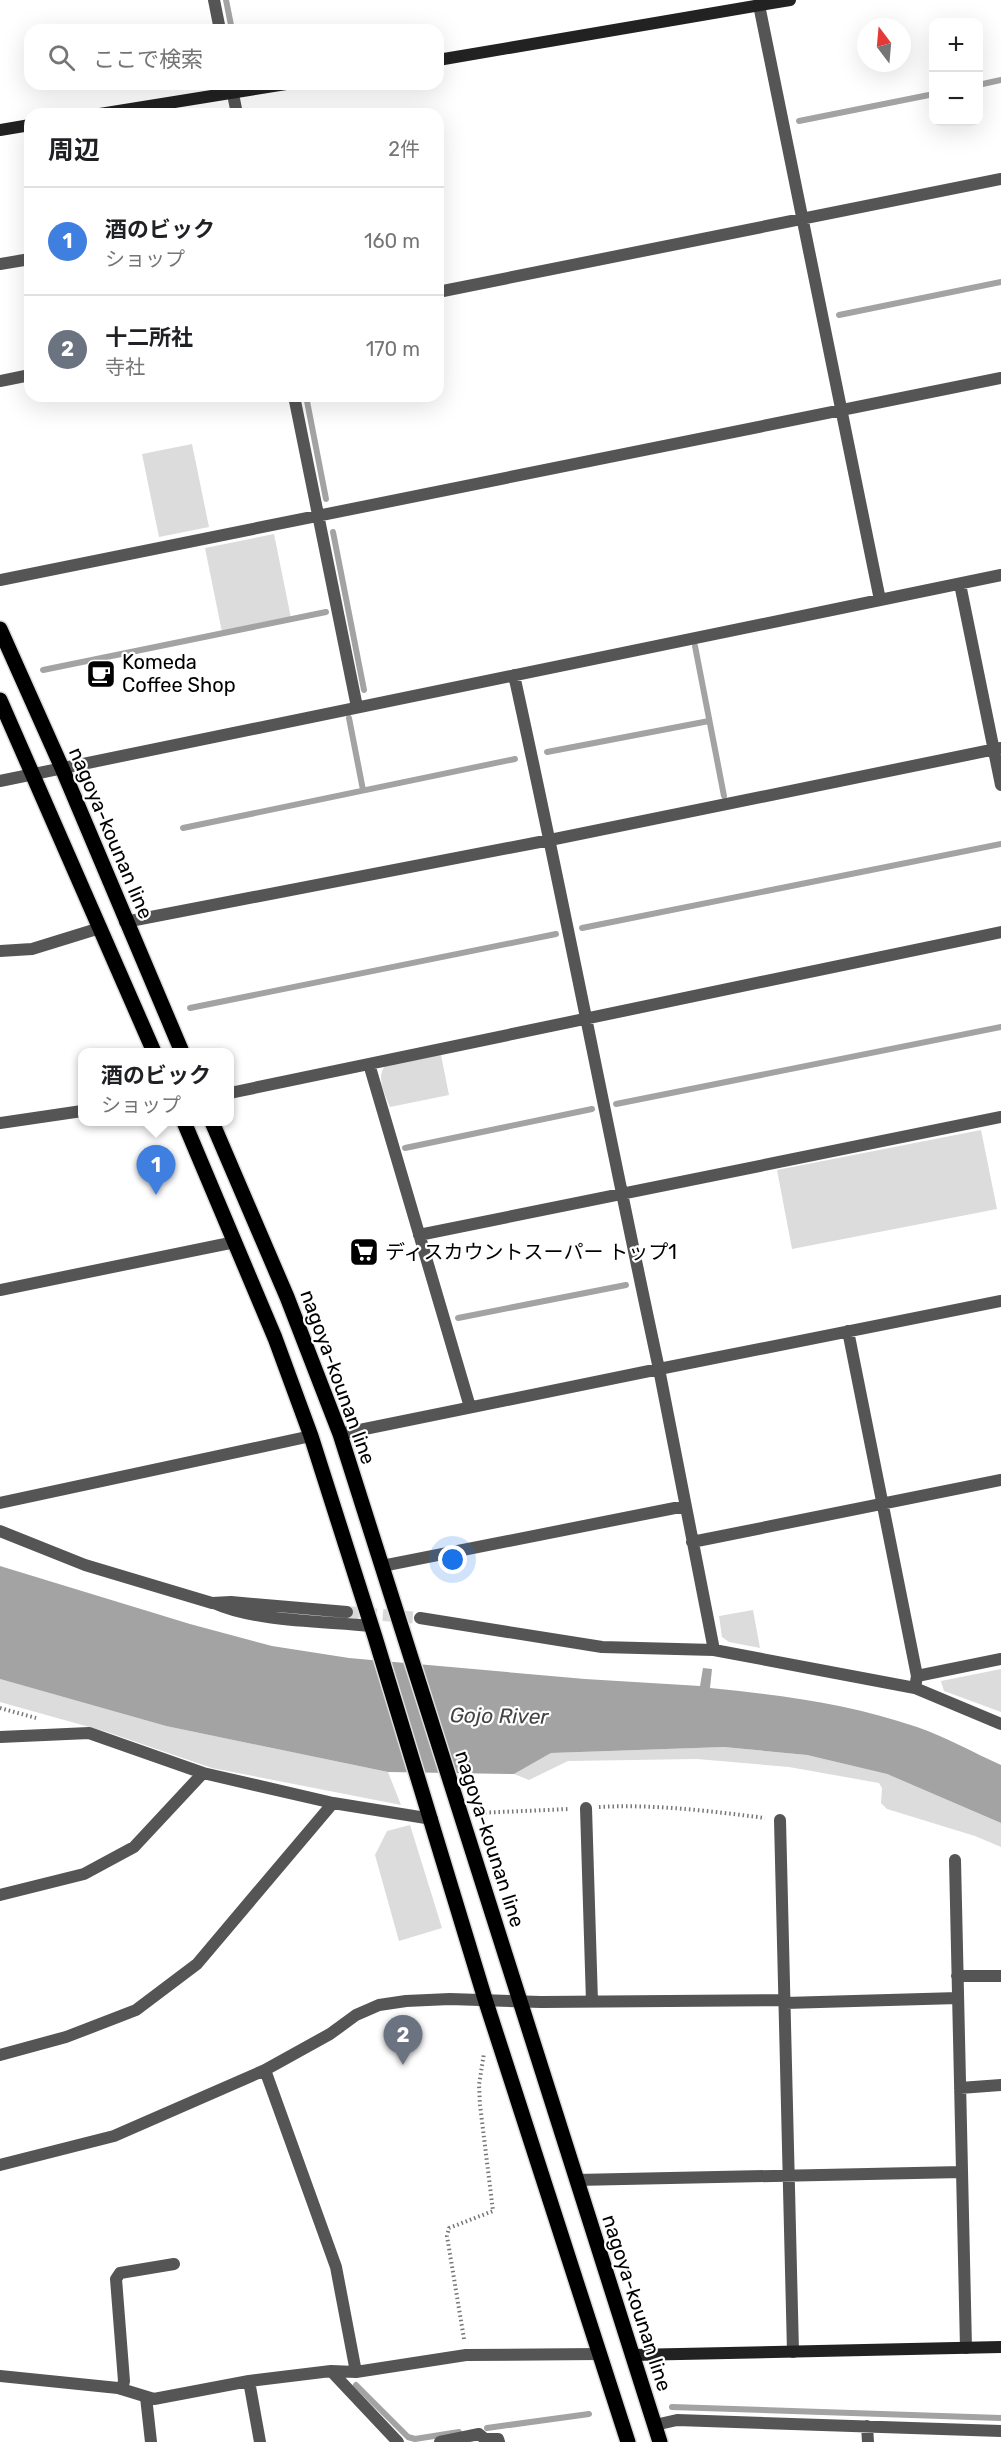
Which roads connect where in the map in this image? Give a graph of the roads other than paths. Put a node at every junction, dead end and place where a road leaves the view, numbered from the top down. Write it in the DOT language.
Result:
graph roads {
  1 [pos="214,0"];
  2 [pos="790,0"];
  3 [pos="759,2"];
  4 [pos="219,24"];
  5 [pos="444,59"];
  6 [pos="222,90"];
  7 [pos="232,90"];
  8 [pos="130,108"];
  9 [pos="236,108"];
  10 [pos="24,126"];
  11 [pos="0,130"];
  12 [pos="1001,178"];
  13 [pos="803,218"];
  14 [pos="24,260"];
  15 [pos="0,264"];
  16 [pos="444,291"];
  17 [pos="24,376"];
  18 [pos="1001,378"];
  19 [pos="0,381"];
  20 [pos="295,402"];
  21 [pos="842,410"];
  22 [pos="318,515"];
  23 [pos="1001,575"];
  24 [pos="0,580"];
  25 [pos="960,584"];
  26 [pos="880,600"];
  27 [pos="0,629"];
  28 [pos="514,675"];
  29 [pos="0,700"];
  30 [pos="357,707"];
  31 [pos="997,749"];
  32 [pos="62,768"];
  33 [pos="32,774"];
  34 [pos="0,781"];
  35 [pos="1001,785"];
  36 [pos="550,840"];
  37 [pos="125,921"];
  38 [pos="99,928"];
  39 [pos="1001,932"];
  40 [pos="0,951"];
  41 [pos="587,1019"];
  42 [pos="152,1048"];
  43 [pos="180,1048"];
  44 [pos="369,1064"];
  45 [pos="234,1092"];
  46 [pos="78,1112"];
  47 [pos="1001,1117"];
  48 [pos="0,1123"];
  49 [pos="186,1126"];
  50 [pos="214,1126"];
  51 [pos="621,1194"];
  52 [pos="418,1235"];
  53 [pos="236,1242"];
  54 [pos="0,1290"];
  55 [pos="1001,1300"];
  56 [pos="848,1331"];
  57 [pos="659,1369"];
  58 [pos="470,1407"];
  59 [pos="340,1434"];
  60 [pos="311,1437"];
  61 [pos="1001,1480"];
  62 [pos="0,1503"];
  63 [pos="882,1504"];
  64 [pos="685,1506"];
  65 [pos="0,1531"];
  66 [pos="692,1542"];
  67 [pos="381,1566"];
  68 [pos="213,1603"];
  69 [pos="347,1612"];
  70 [pos="420,1618"];
  71 [pos="374,1631"];
  72 [pos="714,1650"];
  73 [pos="1001,1659"];
  74 [pos="916,1682"];
  75 [pos="1001,1724"];
  76 [pos="0,1737"];
  77 [pos="203,1773"];
  78 [pos="333,1803"];
  79 [pos="586,1808"];
  80 [pos="432,1819"];
  81 [pos="780,1820"];
  82 [pos="955,1860"];
  83 [pos="0,1895"];
  84 [pos="957,1976"];
  85 [pos="1001,1976"];
  86 [pos="958,1998"];
  87 [pos="485,1999"];
  88 [pos="520,2000"];
  89 [pos="592,2002"];
  90 [pos="784,2002"];
  91 [pos="0,2055"];
  92 [pos="265,2070"];
  93 [pos="1001,2085"];
  94 [pos="960,2088"];
  95 [pos="0,2165"];
  96 [pos="962,2172"];
  97 [pos="789,2175"];
  98 [pos="576,2180"];
  99 [pos="174,2264"];
  100 [pos="1001,2347"];
  101 [pos="966,2348"];
  102 [pos="793,2352"];
  103 [pos="599,2354"];
  104 [pos="632,2355"];
  105 [pos="331,2371"];
  106 [pos="356,2372"];
  107 [pos="0,2376"];
  108 [pos="249,2381"];
  109 [pos="123,2389"];
  110 [pos="146,2397"];
  111 [pos="655,2425"];
  112 [pos="867,2426"];
  113 [pos="1001,2431"];
  114 [pos="151,2442"];
  115 [pos="260,2442"];
  116 [pos="398,2442"];
  117 [pos="440,2442"];
  118 [pos="499,2442"];
  119 [pos="627,2442"];
  120 [pos="660,2442"];
  121 [pos="868,2442"];
  1 -- 4 [label="street"];
  2 -- 3 [label="street"];
  3 -- 5 [label="street"];
  3 -- 13 [label="street"];
  6 -- 8 [label="street"];
  7 -- 9 [label="street"];
  10 -- 11 [label="street"];
  12 -- 13 [label="street"];
  13 -- 16 [label="street"];
  13 -- 21 [label="street"];
  14 -- 15 [label="street"];
  17 -- 19 [label="street"];
  18 -- 21 [label="street"];
  20 -- 22 [label="street"];
  21 -- 22 [label="street"];
  21 -- 26 [label="street"];
  22 -- 24 [label="street"];
  22 -- 30 [label="street"];
  23 -- 25 [label="street"];
  25 -- 26 [label="street"];
  25 -- 31 [label="street"];
  26 -- 28 [label="street"];
  27 -- 32 [label="main road, nagoya-kounan line"];
  28 -- 30 [label="street"];
  28 -- 36 [label="street"];
  29 -- 33 [label="main road"];
  30 -- 32 [label="street"];
  31 -- 35 [label="street"];
  31 -- 36 [label="street"];
  32 -- 33 [label="street"];
  32 -- 37 [label="main road, nagoya-kounan line"];
  33 -- 34 [label="street"];
  33 -- 38 [label="main road"];
  36 -- 37 [label="street"];
  36 -- 41 [label="street"];
  37 -- 43 [label="main road, nagoya-kounan line"];
  38 -- 40 [label="street"];
  38 -- 42 [label="main road"];
  39 -- 41 [label="street"];
  41 -- 44 [label="street"];
  41 -- 51 [label="street"];
  44 -- 45 [label="street"];
  44 -- 52 [label="street"];
  46 -- 48 [label="street"];
  47 -- 51 [label="street"];
  49 -- 53 [label="main road"];
  50 -- 59 [label="main road, nagoya-kounan line"];
  51 -- 52 [label="street"];
  51 -- 57 [label="street"];
  52 -- 58 [label="street"];
  53 -- 54 [label="street"];
  53 -- 60 [label="main road"];
  55 -- 56 [label="street"];
  56 -- 57 [label="street"];
  56 -- 63 [label="street"];
  57 -- 58 [label="street"];
  57 -- 64 [label="street"];
  58 -- 59 [label="street"];
  59 -- 67 [label="main road, nagoya-kounan line"];
  60 -- 62 [label="street"];
  60 -- 71 [label="main road"];
  61 -- 63 [label="street"];
  63 -- 66 [label="street"];
  63 -- 74 [label="street"];
  64 -- 66 [label="street"];
  64 -- 67 [label="street"];
  65 -- 68 [label="street"];
  66 -- 72 [label="street"];
  67 -- 88 [label="main road, nagoya-kounan line"];
  68 -- 69 [label="street"];
  68 -- 71 [label="street"];
  70 -- 72 [label="street"];
  71 -- 80 [label="main road"];
  72 -- 74 [label="street"];
  73 -- 74 [label="street"];
  74 -- 75 [label="street"];
  76 -- 77 [label="street"];
  77 -- 78 [label="street"];
  77 -- 83 [label="street"];
  78 -- 80 [label="street"];
  78 -- 91 [label="street"];
  79 -- 89 [label="street"];
  80 -- 87 [label="main road"];
  81 -- 90 [label="street"];
  82 -- 84 [label="street"];
  84 -- 85 [label="street"];
  84 -- 86 [label="street"];
  86 -- 90 [label="street"];
  86 -- 94 [label="street"];
  87 -- 88 [label="street"];
  87 -- 92 [label="street"];
  87 -- 103 [label="main road"];
  88 -- 89 [label="street"];
  88 -- 98 [label="main road, nagoya-kounan line"];
  89 -- 90 [label="street"];
  90 -- 97 [label="street"];
  92 -- 95 [label="street"];
  92 -- 106 [label="street"];
  93 -- 94 [label="street"];
  94 -- 96 [label="street"];
  96 -- 97 [label="street"];
  96 -- 101 [label="street"];
  97 -- 98 [label="street"];
  97 -- 102 [label="street"];
  98 -- 104 [label="main road, nagoya-kounan line"];
  99 -- 109 [label="street"];
  100 -- 101 [label="street"];
  101 -- 102 [label="street"];
  102 -- 104 [label="street"];
  103 -- 106 [label="street"];
  103 -- 119 [label="main road"];
  104 -- 111 [label="main road, nagoya-kounan line"];
  105 -- 106 [label="street"];
  105 -- 108 [label="street"];
  105 -- 116 [label="street"];
  107 -- 109 [label="street"];
  108 -- 110 [label="street"];
  108 -- 115 [label="street"];
  109 -- 110 [label="street"];
  110 -- 114 [label="street"];
  111 -- 112 [label="street"];
  111 -- 120 [label="main road, nagoya-kounan line"];
  112 -- 113 [label="street"];
  112 -- 121 [label="street"];
  117 -- 118 [label="street"];
}
